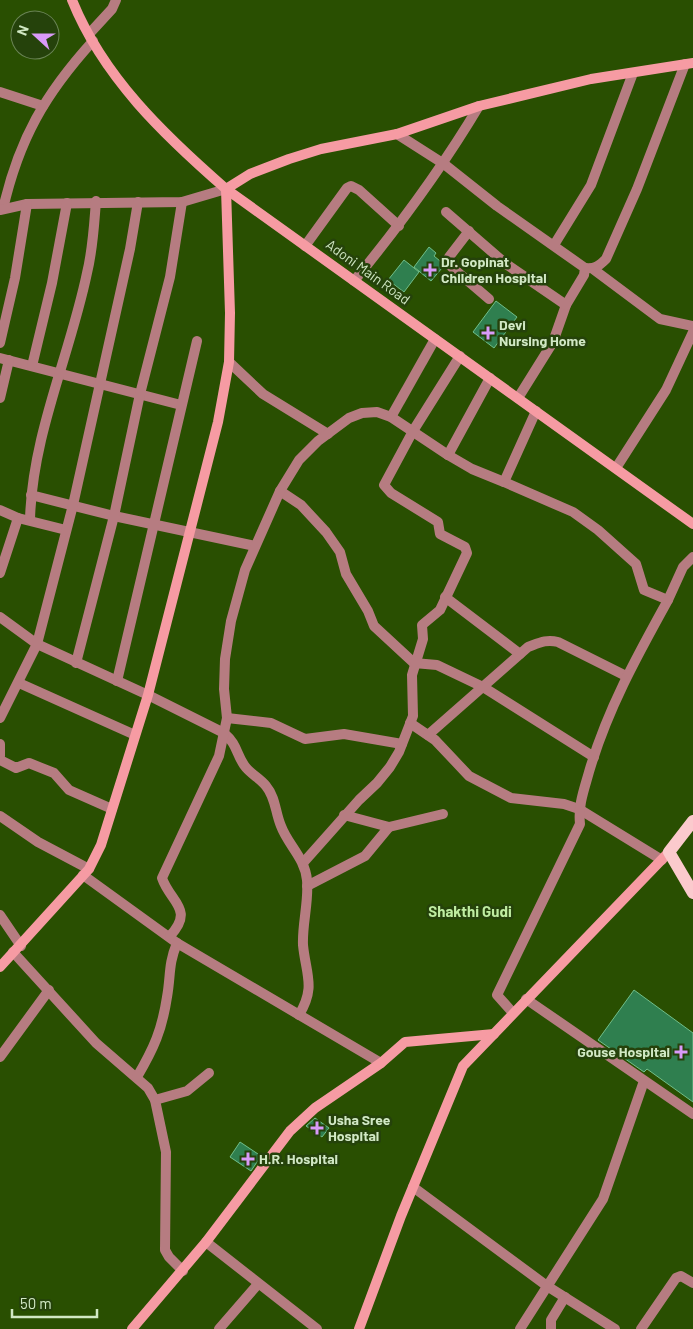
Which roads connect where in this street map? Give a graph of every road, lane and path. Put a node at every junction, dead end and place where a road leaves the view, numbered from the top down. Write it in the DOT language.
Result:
graph roads {
  1 [pos="72,0"];
  2 [pos="116,0"];
  3 [pos="91,38"];
  4 [pos="689,64"];
  5 [pos="633,72"];
  6 [pos="0,92"];
  7 [pos="43,106"];
  8 [pos="479,106"];
  9 [pos="397,134"];
  10 [pos="444,164"];
  11 [pos="226,189"];
  12 [pos="96,201"];
  13 [pos="138,202"];
  14 [pos="182,202"];
  15 [pos="66,203"];
  16 [pos="27,204"];
  17 [pos="2,209"];
  18 [pos="446,212"];
  19 [pos="399,226"];
  20 [pos="469,231"];
  21 [pos="554,245"];
  22 [pos="305,246"];
  23 [pos="589,268"];
  24 [pos="354,281"];
  25 [pos="489,299"];
  26 [pos="566,305"];
  27 [pos="693,326"];
  28 [pos="693,332"];
  29 [pos="435,338"];
  30 [pos="197,341"];
  31 [pos="0,343"];
  32 [pos="460,356"];
  33 [pos="4,359"];
  34 [pos="229,362"];
  35 [pos="32,366"];
  36 [pos="60,373"];
  37 [pos="490,378"];
  38 [pos="98,384"];
  39 [pos="140,394"];
  40 [pos="0,398"];
  41 [pos="518,398"];
  42 [pos="181,405"];
  43 [pos="536,411"];
  44 [pos="392,417"];
  45 [pos="413,431"];
  46 [pos="328,434"];
  47 [pos="448,455"];
  48 [pos="616,468"];
  49 [pos="504,482"];
  50 [pos="280,491"];
  51 [pos="31,495"];
  52 [pos="73,505"];
  53 [pos="0,510"];
  54 [pos="114,516"];
  55 [pos="18,518"];
  56 [pos="30,520"];
  57 [pos="154,524"];
  58 [pos="693,524"];
  59 [pos="66,530"];
  60 [pos="189,531"];
  61 [pos="256,546"];
  62 [pos="693,557"];
  63 [pos="0,573"];
  64 [pos="445,597"];
  65 [pos="668,600"];
  66 [pos="0,617"];
  67 [pos="37,644"];
  68 [pos="520,654"];
  69 [pos="76,663"];
  70 [pos="414,663"];
  71 [pos="626,676"];
  72 [pos="116,681"];
  73 [pos="19,683"];
  74 [pos="483,687"];
  75 [pos="148,695"];
  76 [pos="0,718"];
  77 [pos="227,718"];
  78 [pos="410,723"];
  79 [pos="224,733"];
  80 [pos="135,735"];
  81 [pos="428,735"];
  82 [pos="0,744"];
  83 [pos="402,744"];
  84 [pos="0,756"];
  85 [pos="594,757"];
  86 [pos="0,760"];
  87 [pos="579,809"];
  88 [pos="112,810"];
  89 [pos="443,814"];
  90 [pos="344,815"];
  91 [pos="0,816"];
  92 [pos="693,821"];
  93 [pos="390,827"];
  94 [pos="665,856"];
  95 [pos="303,863"];
  96 [pos="86,872"];
  97 [pos="307,886"];
  98 [pos="693,893"];
  99 [pos="0,915"];
  100 [pos="174,940"];
  101 [pos="17,949"];
  102 [pos="0,967"];
  103 [pos="48,990"];
  104 [pos="526,999"];
  105 [pos="514,1013"];
  106 [pos="299,1015"];
  107 [pos="494,1034"];
  108 [pos="0,1057"];
  109 [pos="381,1063"];
  110 [pos="209,1073"];
  111 [pos="137,1077"];
  112 [pos="644,1082"];
  113 [pos="155,1100"];
  114 [pos="693,1114"];
  115 [pos="413,1187"];
  116 [pos="206,1242"];
  117 [pos="183,1271"];
  118 [pos="693,1283"];
  119 [pos="258,1284"];
  120 [pos="547,1286"];
  121 [pos="565,1297"];
  122 [pos="132,1329"];
  123 [pos="219,1329"];
  124 [pos="317,1329"];
  125 [pos="359,1329"];
  126 [pos="520,1329"];
  127 [pos="551,1329"];
  128 [pos="615,1329"];
  129 [pos="641,1329"];
  1 -- 3 [label="street, Adoni Main Road"];
  2 -- 3 [label="street"];
  3 -- 7 [label="street"];
  3 -- 11 [label="street, Adoni Main Road"];
  4 -- 5 [label="street"];
  4 -- 23 [label="street"];
  5 -- 8 [label="street"];
  5 -- 21 [label="street"];
  6 -- 7 [label="street"];
  7 -- 17 [label="street"];
  8 -- 9 [label="street"];
  8 -- 10 [label="street"];
  9 -- 10 [label="street"];
  9 -- 11 [label="street"];
  10 -- 19 [label="street"];
  10 -- 21 [label="street"];
  11 -- 14 [label="street"];
  11 -- 22 [label="street, Adoni Main Road"];
  11 -- 34 [label="street"];
  12 -- 13 [label="street"];
  12 -- 15 [label="street"];
  12 -- 36 [label="street"];
  13 -- 14 [label="street"];
  13 -- 38 [label="street"];
  14 -- 39 [label="street"];
  15 -- 16 [label="street"];
  15 -- 35 [label="street"];
  16 -- 17 [label="street"];
  16 -- 31 [label="street"];
  18 -- 20 [label="street"];
  19 -- 22 [label="street"];
  19 -- 24 [label="street"];
  20 -- 25 [label="street"];
  20 -- 26 [label="street"];
  21 -- 23 [label="street"];
  22 -- 24 [label="street, Adoni Main Road"];
  23 -- 26 [label="street"];
  23 -- 27 [label="street"];
  24 -- 29 [label="street, Adoni Main Road"];
  26 -- 41 [label="street"];
  28 -- 48 [label="street"];
  29 -- 32 [label="street, Adoni Main Road"];
  29 -- 44 [label="street"];
  30 -- 42 [label="street"];
  32 -- 37 [label="street, Adoni Main Road"];
  32 -- 45 [label="street"];
  33 -- 35 [label="street"];
  33 -- 40 [label="street"];
  34 -- 46 [label="street"];
  34 -- 60 [label="street"];
  35 -- 36 [label="street"];
  36 -- 38 [label="street"];
  36 -- 51 [label="street"];
  37 -- 41 [label="street, Adoni Main Road"];
  37 -- 47 [label="street"];
  38 -- 39 [label="street"];
  38 -- 52 [label="street"];
  39 -- 42 [label="street"];
  39 -- 54 [label="street"];
  41 -- 43 [label="street, Adoni Main Road"];
  42 -- 57 [label="street"];
  43 -- 48 [label="street, Adoni Main Road"];
  43 -- 49 [label="street"];
  44 -- 45 [label="street"];
  44 -- 46 [label="street"];
  45 -- 47 [label="street"];
  45 -- 64 [label="street"];
  46 -- 50 [label="street"];
  47 -- 49 [label="street"];
  48 -- 58 [label="street, Adoni Main Road"];
  49 -- 65 [label="street"];
  50 -- 61 [label="street"];
  50 -- 70 [label="street"];
  51 -- 52 [label="street"];
  51 -- 56 [label="street"];
  52 -- 54 [label="street"];
  52 -- 59 [label="street"];
  53 -- 55 [label="street"];
  54 -- 57 [label="street"];
  54 -- 69 [label="street"];
  55 -- 56 [label="street"];
  55 -- 63 [label="street"];
  56 -- 59 [label="street"];
  57 -- 60 [label="street"];
  57 -- 72 [label="street"];
  59 -- 67 [label="street"];
  60 -- 61 [label="street"];
  60 -- 75 [label="street"];
  61 -- 77 [label="street"];
  62 -- 65 [label="street"];
  64 -- 68 [label="street"];
  64 -- 70 [label="street"];
  65 -- 71 [label="street"];
  66 -- 67 [label="street"];
  67 -- 69 [label="street"];
  67 -- 73 [label="street"];
  68 -- 71 [label="street"];
  68 -- 74 [label="street"];
  69 -- 72 [label="street"];
  70 -- 74 [label="street"];
  70 -- 78 [label="street"];
  71 -- 85 [label="street"];
  72 -- 75 [label="street"];
  73 -- 76 [label="street"];
  73 -- 80 [label="street"];
  74 -- 81 [label="street"];
  74 -- 85 [label="street"];
  75 -- 79 [label="street"];
  75 -- 80 [label="street"];
  77 -- 79 [label="street"];
  77 -- 83 [label="street"];
  78 -- 81 [label="street"];
  78 -- 83 [label="street"];
  79 -- 95 [label="street"];
  79 -- 100 [label="street"];
  80 -- 88 [label="street"];
  81 -- 87 [label="street"];
  82 -- 84 [label="street"];
  83 -- 90 [label="street"];
  85 -- 87 [label="street"];
  86 -- 88 [label="street"];
  87 -- 94 [label="street"];
  87 -- 105 [label="street"];
  88 -- 96 [label="street"];
  89 -- 93 [label="street"];
  90 -- 93 [label="street"];
  90 -- 95 [label="street"];
  91 -- 96 [label="street"];
  92 -- 94 [label="main road"];
  93 -- 97 [label="street"];
  94 -- 98 [label="main road"];
  94 -- 104 [label="street"];
  95 -- 97 [label="street"];
  96 -- 100 [label="street"];
  96 -- 101 [label="street"];
  97 -- 106 [label="street"];
  99 -- 101 [label="street"];
  100 -- 106 [label="street"];
  100 -- 111 [label="street"];
  101 -- 102 [label="street"];
  101 -- 103 [label="street"];
  103 -- 108 [label="street"];
  103 -- 111 [label="street"];
  104 -- 105 [label="street"];
  104 -- 112 [label="street"];
  105 -- 107 [label="street"];
  106 -- 109 [label="street"];
  107 -- 109 [label="street"];
  107 -- 115 [label="street"];
  109 -- 116 [label="street"];
  110 -- 113 [label="street"];
  111 -- 113 [label="street"];
  112 -- 114 [label="street"];
  112 -- 120 [label="street"];
  113 -- 117 [label="street"];
  115 -- 120 [label="street"];
  115 -- 125 [label="street"];
  116 -- 117 [label="street"];
  116 -- 119 [label="street"];
  117 -- 122 [label="street"];
  118 -- 129 [label="street"];
  119 -- 123 [label="street"];
  119 -- 124 [label="street"];
  120 -- 121 [label="street"];
  120 -- 126 [label="street"];
  121 -- 127 [label="street"];
  121 -- 128 [label="street"];
}
